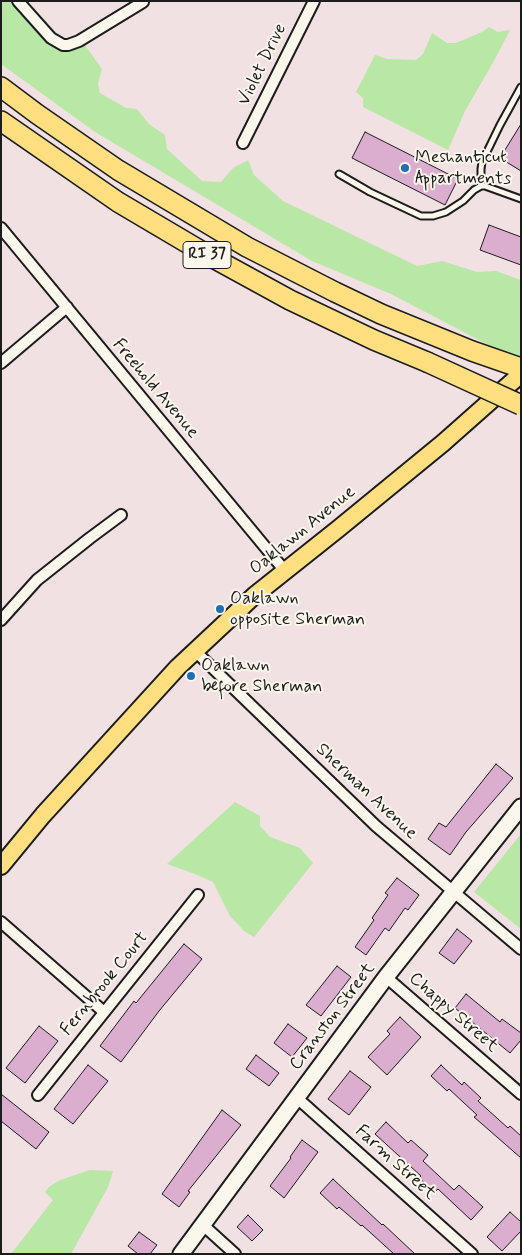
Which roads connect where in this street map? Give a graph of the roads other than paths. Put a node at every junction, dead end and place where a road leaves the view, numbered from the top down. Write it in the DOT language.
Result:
graph roads {
  1 [pos="18,1"];
  2 [pos="314,1"];
  3 [pos="143,2"];
  4 [pos="1,87"];
  5 [pos="521,87"];
  6 [pos="1,121"];
  7 [pos="243,143"];
  8 [pos="339,174"];
  9 [pos="481,186"];
  10 [pos="521,199"];
  11 [pos="1,228"];
  12 [pos="66,307"];
  13 [pos="427,362"];
  14 [pos="1,363"];
  15 [pos="521,368"];
  16 [pos="521,374"];
  17 [pos="521,398"];
  18 [pos="521,404"];
  19 [pos="121,516"];
  20 [pos="285,570"];
  21 [pos="1,620"];
  22 [pos="196,651"];
  23 [pos="521,807"];
  24 [pos="1,866"];
  25 [pos="453,892"];
  26 [pos="198,895"];
  27 [pos="1,922"];
  28 [pos="521,949"];
  29 [pos="386,977"];
  30 [pos="104,1012"];
  31 [pos="521,1094"];
  32 [pos="38,1095"];
  33 [pos="296,1097"];
  34 [pos="203,1225"];
  35 [pos="181,1254"];
  36 [pos="235,1254"];
  37 [pos="472,1254"];
  1 -- 3 [label="street"];
  2 -- 7 [label="street, Violet Drive"];
  4 -- 15 [label="highway, RI 37"];
  5 -- 9 [label="lane"];
  6 -- 13 [label="highway, RI 37"];
  8 -- 9 [label="lane"];
  9 -- 10 [label="lane"];
  11 -- 12 [label="street, Freehold Avenue"];
  12 -- 14 [label="street"];
  12 -- 20 [label="street, Freehold Avenue"];
  13 -- 17 [label="highway, RI 37, bridge"];
  13 -- 18 [label="highway, bridge"];
  16 -- 20 [label="main road, Oaklawn Avenue"];
  19 -- 21 [label="street"];
  20 -- 22 [label="main road, Oaklawn Avenue"];
  22 -- 24 [label="main road, Oaklawn Avenue"];
  22 -- 25 [label="street, Sherman Avenue"];
  23 -- 25 [label="street, Cranston Street"];
  25 -- 28 [label="street, Sherman Avenue"];
  25 -- 29 [label="street, Cranston Street"];
  26 -- 30 [label="street, Fernbrook Court"];
  27 -- 30 [label="street"];
  29 -- 31 [label="street, Chappy Street"];
  29 -- 33 [label="street, Cranston Street"];
  30 -- 32 [label="street, Fernbrook Court"];
  33 -- 34 [label="street, Cranston Street"];
  33 -- 37 [label="street, Farm Street"];
  34 -- 35 [label="street, Cranston Street"];
  34 -- 36 [label="street"];
}
